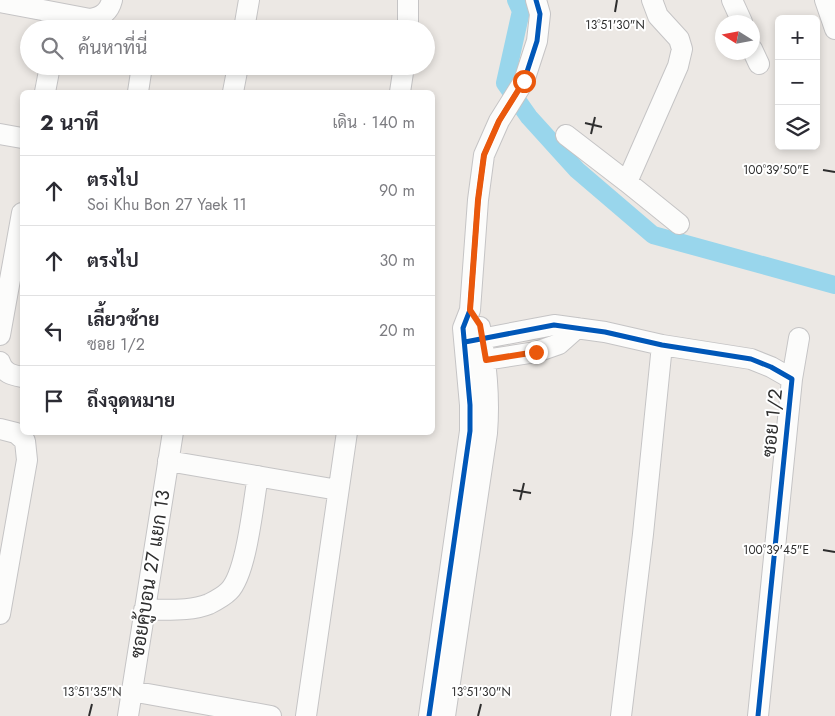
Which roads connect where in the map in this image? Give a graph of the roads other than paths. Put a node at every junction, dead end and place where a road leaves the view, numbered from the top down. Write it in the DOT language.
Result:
graph roads {
  1 [pos="112,0"];
  2 [pos="249,0"];
  3 [pos="408,0"];
  4 [pos="536,0"];
  5 [pos="652,0"];
  6 [pos="732,0"];
  7 [pos="825,0"];
  8 [pos="0,1"];
  9 [pos="739,15"];
  10 [pos="246,20"];
  11 [pos="408,20"];
  12 [pos="835,29"];
  13 [pos="48,75"];
  14 [pos="141,75"];
  15 [pos="236,75"];
  16 [pos="403,75"];
  17 [pos="45,90"];
  18 [pos="138,90"];
  19 [pos="233,90"];
  20 [pos="400,90"];
  21 [pos="0,134"];
  22 [pos="566,135"];
  23 [pos="20,138"];
  24 [pos="627,182"];
  25 [pos="20,224"];
  26 [pos="679,224"];
  27 [pos="577,328"];
  28 [pos="0,335"];
  29 [pos="799,338"];
  30 [pos="473,340"];
  31 [pos="662,345"];
  32 [pos="0,362"];
  33 [pos="476,362"];
  34 [pos="20,376"];
  35 [pos="792,379"];
  36 [pos="0,429"];
  37 [pos="172,435"];
  38 [pos="347,435"];
  39 [pos="168,461"];
  40 [pos="258,476"];
  41 [pos="338,490"];
  42 [pos="144,610"];
  43 [pos="0,614"];
  44 [pos="131,690"];
  45 [pos="128,716"];
  46 [pos="271,716"];
  47 [pos="306,716"];
  48 [pos="429,716"];
  49 [pos="445,716"];
  50 [pos="620,716"];
  51 [pos="758,716"];
  1 -- 8 [label="street"];
  2 -- 10 [label="street"];
  3 -- 11 [label="street"];
  4 -- 30 [label="street"];
  5 -- 24 [label="street"];
  6 -- 9 [label="street"];
  7 -- 12 [label="street"];
  13 -- 17 [label="street"];
  14 -- 18 [label="street"];
  15 -- 19 [label="street"];
  16 -- 20 [label="street"];
  21 -- 23 [label="street"];
  22 -- 24 [label="street"];
  24 -- 26 [label="street"];
  25 -- 28 [label="street"];
  27 -- 30 [label="street, ซอย 1/2"];
  27 -- 31 [label="street, ซอย 1/2"];
  27 -- 33 [label="street"];
  29 -- 35 [label="street"];
  30 -- 33 [label="street"];
  31 -- 35 [label="street, ซอย 1/2"];
  31 -- 50 [label="street"];
  32 -- 34 [label="street"];
  33 -- 48 [label="street"];
  33 -- 49 [label="street"];
  35 -- 51 [label="street, ซอย 1/2"];
  36 -- 43 [label="street"];
  37 -- 39 [label="street, ซอยคู้บอน 27 แยก 13"];
  38 -- 41 [label="street"];
  39 -- 40 [label="street"];
  39 -- 42 [label="street, ซอยคู้บอน 27 แยก 13"];
  40 -- 41 [label="street"];
  40 -- 42 [label="street"];
  41 -- 47 [label="street"];
  42 -- 44 [label="street, ซอยคู้บอน 27 แยก 13"];
  44 -- 45 [label="street, ซอยคู้บอน 27 แยก 13"];
  44 -- 46 [label="street"];
}
